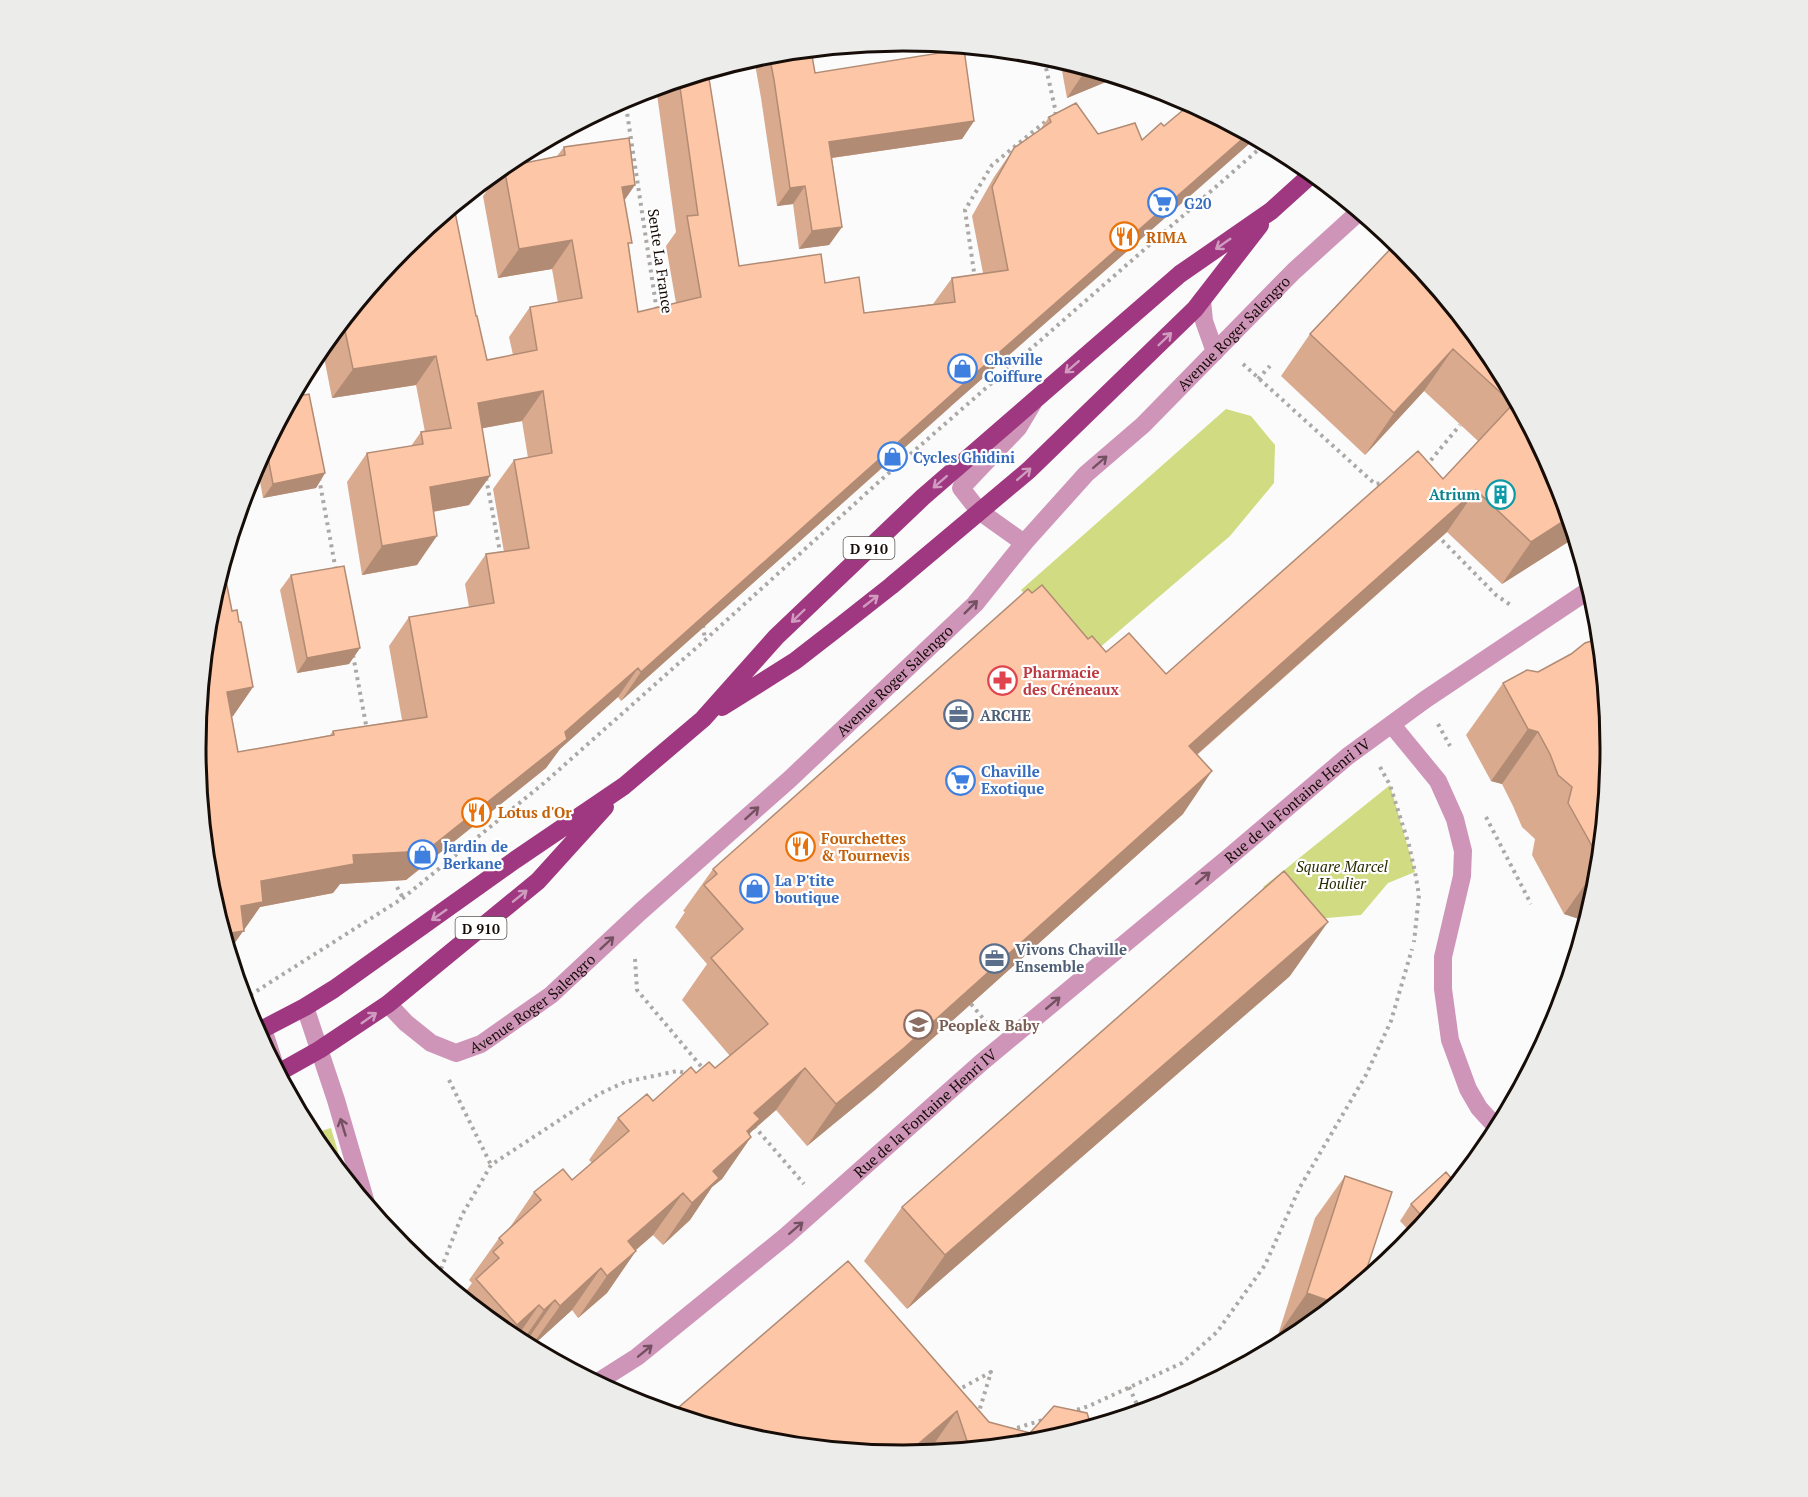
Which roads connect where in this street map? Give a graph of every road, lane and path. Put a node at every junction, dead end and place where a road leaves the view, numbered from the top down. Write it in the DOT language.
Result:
graph roads {
  1 [pos="1045,65"];
  2 [pos="626,109"];
  3 [pos="1260,148"];
  4 [pos="1306,179"];
  5 [pos="1271,211"];
  6 [pos="1354,216"];
  7 [pos="975,279"];
  8 [pos="1202,300"];
  9 [pos="658,322"];
  10 [pos="1219,348"];
  11 [pos="1270,366"];
  12 [pos="989,372"];
  13 [pos="1258,379"];
  14 [pos="991,384"];
  15 [pos="303,395"];
  16 [pos="1036,399"];
  17 [pos="305,406"];
  18 [pos="1460,425"];
  19 [pos="1423,470"];
  20 [pos="485,473"];
  21 [pos="318,477"];
  22 [pos="1391,483"];
  23 [pos="979,511"];
  24 [pos="1436,534"];
  25 [pos="1024,543"];
  26 [pos="503,565"];
  27 [pos="339,582"];
  28 [pos="1584,593"];
  29 [pos="1496,595"];
  30 [pos="702,616"];
  31 [pos="705,640"];
  32 [pos="352,652"];
  33 [pos="703,719"];
  34 [pos="1392,725"];
  35 [pos="368,735"];
  36 [pos="1367,742"];
  37 [pos="541,772"];
  38 [pos="543,783"];
  39 [pos="624,786"];
  40 [pos="397,887"];
  41 [pos="403,898"];
  42 [pos="637,953"];
  43 [pos="252,994"];
  44 [pos="388,1004"];
  45 [pos="305,1006"];
  46 [pos="265,1027"];
  47 [pos="431,1043"];
  48 [pos="320,1050"];
  49 [pos="285,1069"];
  50 [pos="700,1076"];
  51 [pos="711,1078"];
  52 [pos="748,1120"];
  53 [pos="1492,1123"];
  54 [pos="491,1165"];
  55 [pos="360,1184"];
  56 [pos="823,1204"];
  57 [pos="441,1269"];
  58 [pos="604,1378"];
  59 [pos="1129,1387"];
  60 [pos="952,1393"];
  61 [pos="1138,1405"];
  62 [pos="1068,1413"];
  63 [pos="977,1418"];
  64 [pos="1047,1419"];
  65 [pos="1004,1432"];
  1 -- 7 [label="path"];
  2 -- 9 [label="path, Sente La France"];
  3 -- 14 [label="path"];
  4 -- 5 [label="main road, D 910"];
  5 -- 8 [label="main road, D 910"];
  5 -- 16 [label="main road, D 910, one-way"];
  6 -- 10 [label="street, Avenue Roger Salengro"];
  8 -- 10 [label="street"];
  23 -- 8 [label="main road, D 910, one-way"];
  10 -- 13 [label="path"];
  25 -- 10 [label="street, Avenue Roger Salengro, one-way"];
  11 -- 13 [label="path"];
  12 -- 14 [label="path"];
  13 -- 22 [label="path"];
  14 -- 31 [label="path"];
  15 -- 17 [label="path"];
  16 -- 23 [label="street"];
  16 -- 33 [label="main road, D 910, one-way"];
  18 -- 19 [label="path"];
  20 -- 26 [label="path"];
  21 -- 27 [label="path"];
  23 -- 25 [label="street"];
  33 -- 23 [label="main road, D 910, one-way"];
  24 -- 29 [label="path"];
  47 -- 25 [label="street, Avenue Roger Salengro, one-way"];
  28 -- 34 [label="street, Rue de la Fontaine Henri IV"];
  30 -- 31 [label="path"];
  31 -- 38 [label="path"];
  32 -- 35 [label="path"];
  33 -- 39 [label="main road, D 910"];
  34 -- 36 [label="street, Rue de la Fontaine Henri IV"];
  34 -- 53 [label="street"];
  56 -- 36 [label="street, Rue de la Fontaine Henri IV, one-way"];
  36 -- 59 [label="path"];
  37 -- 38 [label="path"];
  38 -- 41 [label="path"];
  44 -- 39 [label="main road, D 910, one-way"];
  39 -- 45 [label="main road, D 910, one-way"];
  40 -- 41 [label="path"];
  41 -- 43 [label="path"];
  42 -- 51 [label="path"];
  44 -- 47 [label="street, Avenue Roger Salengro"];
  48 -- 44 [label="main road, D 910, one-way"];
  45 -- 46 [label="main road, D 910"];
  45 -- 48 [label="street"];
  47 -- 54 [label="path"];
  48 -- 49 [label="main road, D 910"];
  55 -- 48 [label="street, one-way"];
  50 -- 54 [label="path"];
  52 -- 56 [label="path"];
  54 -- 57 [label="path"];
  58 -- 56 [label="street, Rue de la Fontaine Henri IV, one-way"];
  59 -- 61 [label="path"];
  59 -- 62 [label="path"];
  60 -- 63 [label="path"];
  64 -- 65 [label="path"];
}
